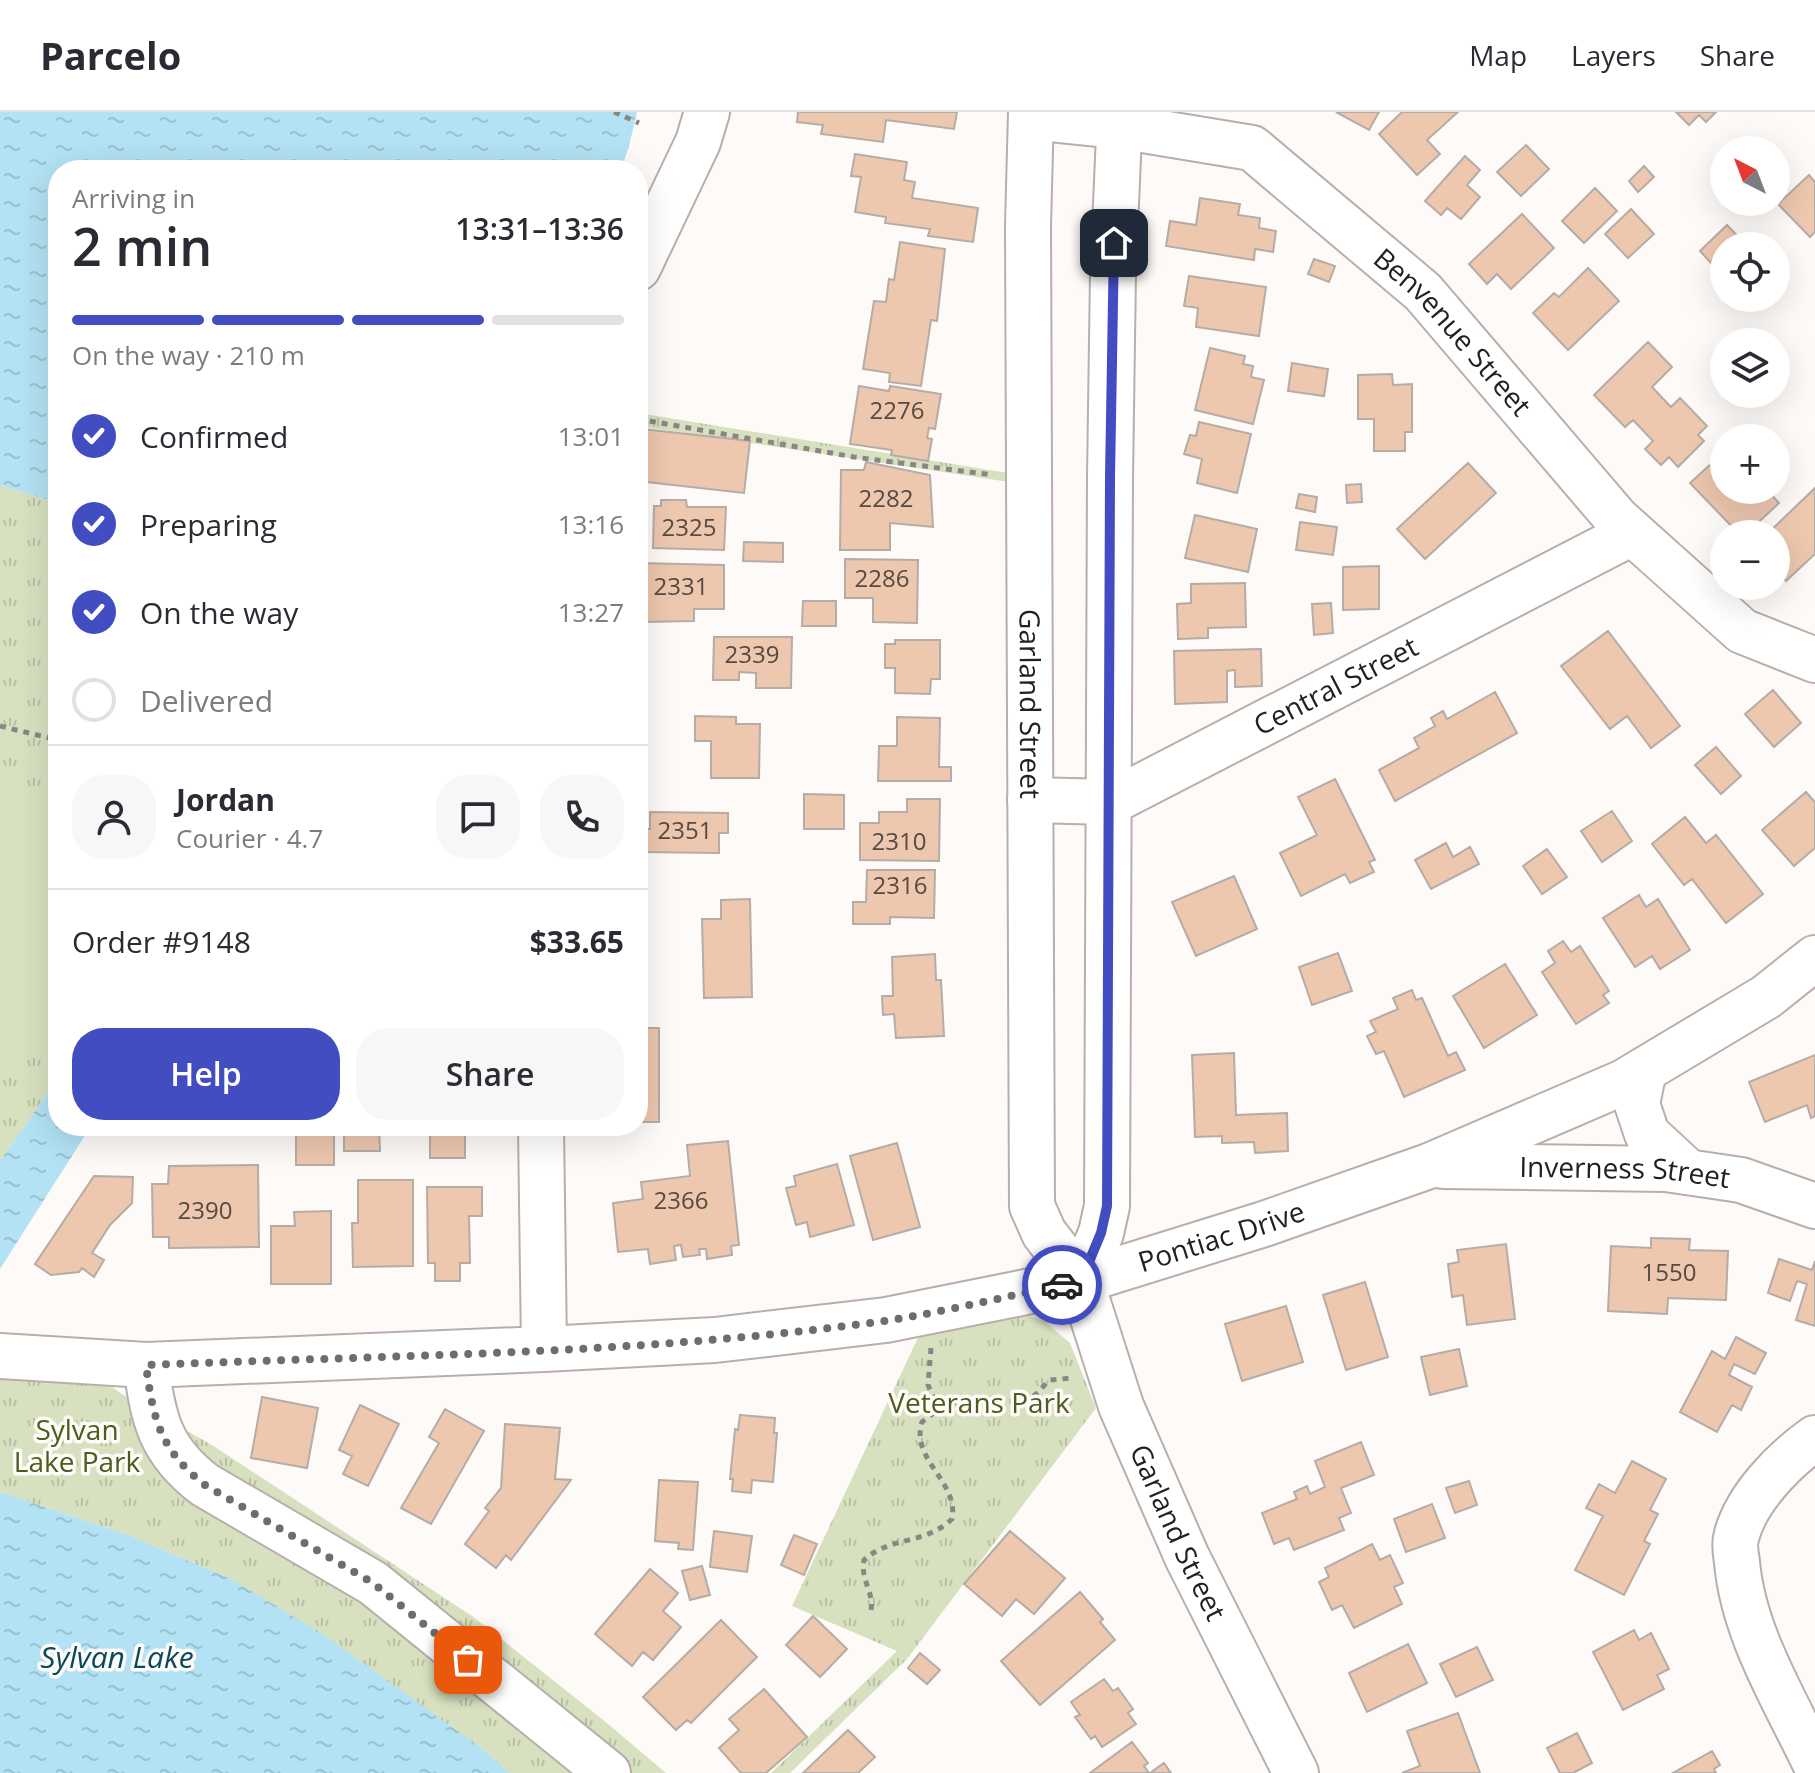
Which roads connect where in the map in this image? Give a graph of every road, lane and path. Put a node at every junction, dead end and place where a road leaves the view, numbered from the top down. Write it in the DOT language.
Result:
graph roads {
  1 [pos="614,112"];
  2 [pos="707,112"];
  3 [pos="1031,114"];
  4 [pos="1119,119"];
  5 [pos="639,123"];
  6 [pos="648,247"];
  7 [pos="648,421"];
  8 [pos="1029,476"];
  9 [pos="1632,533"];
  10 [pos="1815,660"];
  11 [pos="0,726"];
  12 [pos="48,738"];
  13 [pos="1030,800"];
  14 [pos="1111,802"];
  15 [pos="1815,958"];
  16 [pos="1644,1070"];
  17 [pos="541,1136"];
  18 [pos="1429,1166"];
  19 [pos="1688,1172"];
  20 [pos="1815,1206"];
  21 [pos="1081,1281"];
  22 [pos="929,1312"];
  23 [pos="544,1349"];
  24 [pos="0,1356"];
  25 [pos="146,1365"];
  26 [pos="1079,1379"];
  27 [pos="939,1410"];
  28 [pos="1815,1438"];
  29 [pos="871,1610"];
  30 [pos="1815,1763"];
  31 [pos="608,1773"];
  32 [pos="1296,1773"];
  1 -- 5 [label="path"];
  2 -- 6 [label="street"];
  3 -- 4 [label="street, Benvenue Street"];
  3 -- 8 [label="street, Garland Street"];
  4 -- 9 [label="street, Benvenue Street"];
  4 -- 14 [label="street"];
  7 -- 8 [label="path"];
  8 -- 13 [label="street, Garland Street"];
  9 -- 10 [label="street, Benvenue Street"];
  9 -- 14 [label="street, Central Street"];
  11 -- 12 [label="path"];
  13 -- 14 [label="street, Central Street"];
  13 -- 21 [label="street, Garland Street"];
  14 -- 21 [label="street"];
  15 -- 16 [label="street, Pontiac Drive"];
  16 -- 18 [label="street, Pontiac Drive"];
  16 -- 19 [label="street"];
  17 -- 23 [label="street"];
  18 -- 19 [label="street, Inverness Street"];
  18 -- 21 [label="street, Pontiac Drive"];
  19 -- 20 [label="street, Inverness Street"];
  21 -- 22 [label="street, Pontiac Drive"];
  21 -- 32 [label="street, Garland Street"];
  22 -- 23 [label="street, Pontiac Drive"];
  22 -- 27 [label="path"];
  23 -- 25 [label="street, Pontiac Drive"];
  24 -- 25 [label="street, Pontiac Drive"];
  25 -- 31 [label="street"];
  26 -- 27 [label="path"];
  27 -- 29 [label="path"];
  28 -- 30 [label="street"];
}
